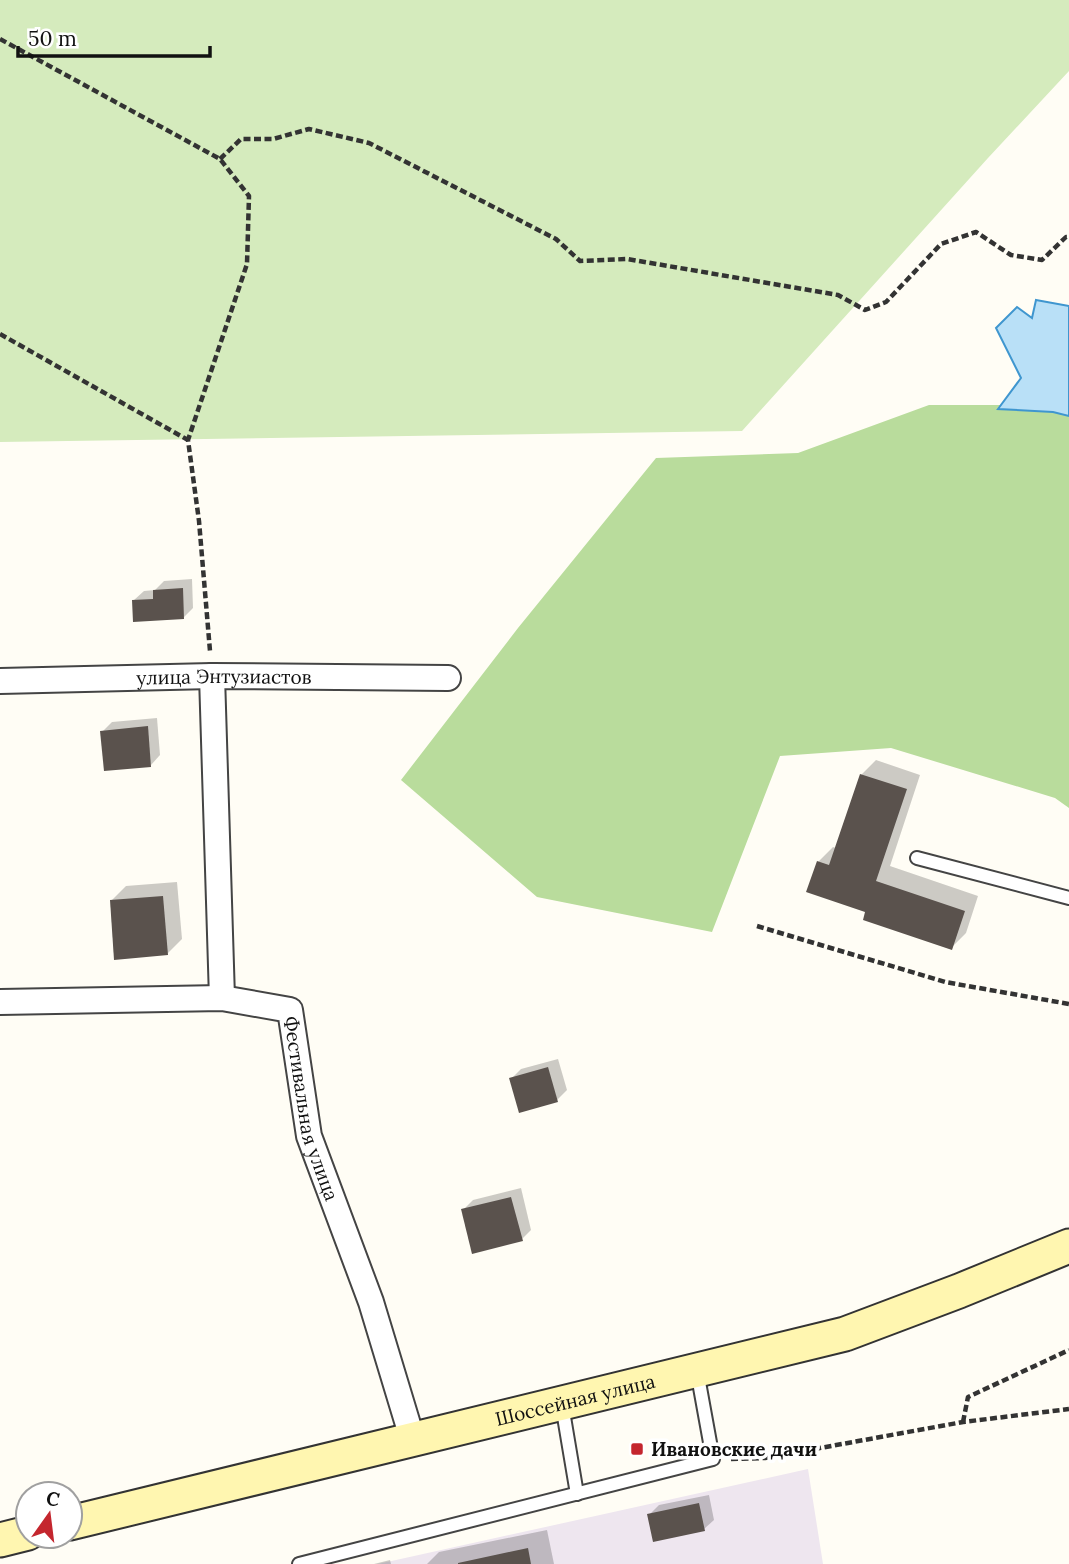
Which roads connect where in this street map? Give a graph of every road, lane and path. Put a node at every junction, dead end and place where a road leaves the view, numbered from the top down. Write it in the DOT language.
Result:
graph roads {
  1 [pos="0,39"];
  2 [pos="220,159"];
  3 [pos="1069,237"];
  4 [pos="0,334"];
  5 [pos="188,440"];
  6 [pos="212,676"];
  7 [pos="448,678"];
  8 [pos="0,681"];
  9 [pos="917,858"];
  10 [pos="1069,898"];
  11 [pos="757,926"];
  12 [pos="222,998"];
  13 [pos="0,1002"];
  14 [pos="1069,1004"];
  15 [pos="1069,1246"];
  16 [pos="1069,1350"];
  17 [pos="697,1371"];
  18 [pos="562,1405"];
  19 [pos="1069,1409"];
  20 [pos="963,1422"];
  21 [pos="413,1441"];
  22 [pos="713,1460"];
  23 [pos="577,1494"];
  24 [pos="84,1520"];
  25 [pos="299,1564"];
  1 -- 2 [label="path"];
  2 -- 3 [label="path"];
  2 -- 5 [label="path"];
  4 -- 5 [label="path"];
  5 -- 6 [label="path"];
  6 -- 7 [label="street, улица Энтузиастов"];
  6 -- 8 [label="street, улица Энтузиастов"];
  6 -- 12 [label="street"];
  9 -- 10 [label="lane"];
  11 -- 14 [label="path"];
  12 -- 13 [label="street, Фестивальная улица"];
  12 -- 21 [label="street, Фестивальная улица"];
  15 -- 17 [label="main road, Шоссейная улица"];
  16 -- 20 [label="path"];
  17 -- 18 [label="main road, Шоссейная улица"];
  17 -- 22 [label="lane"];
  18 -- 21 [label="main road, Шоссейная улица"];
  18 -- 23 [label="lane"];
  19 -- 20 [label="path"];
  20 -- 22 [label="path"];
  21 -- 24 [label="main road, Шоссейная улица"];
  22 -- 23 [label="lane"];
  23 -- 25 [label="lane"];
}
